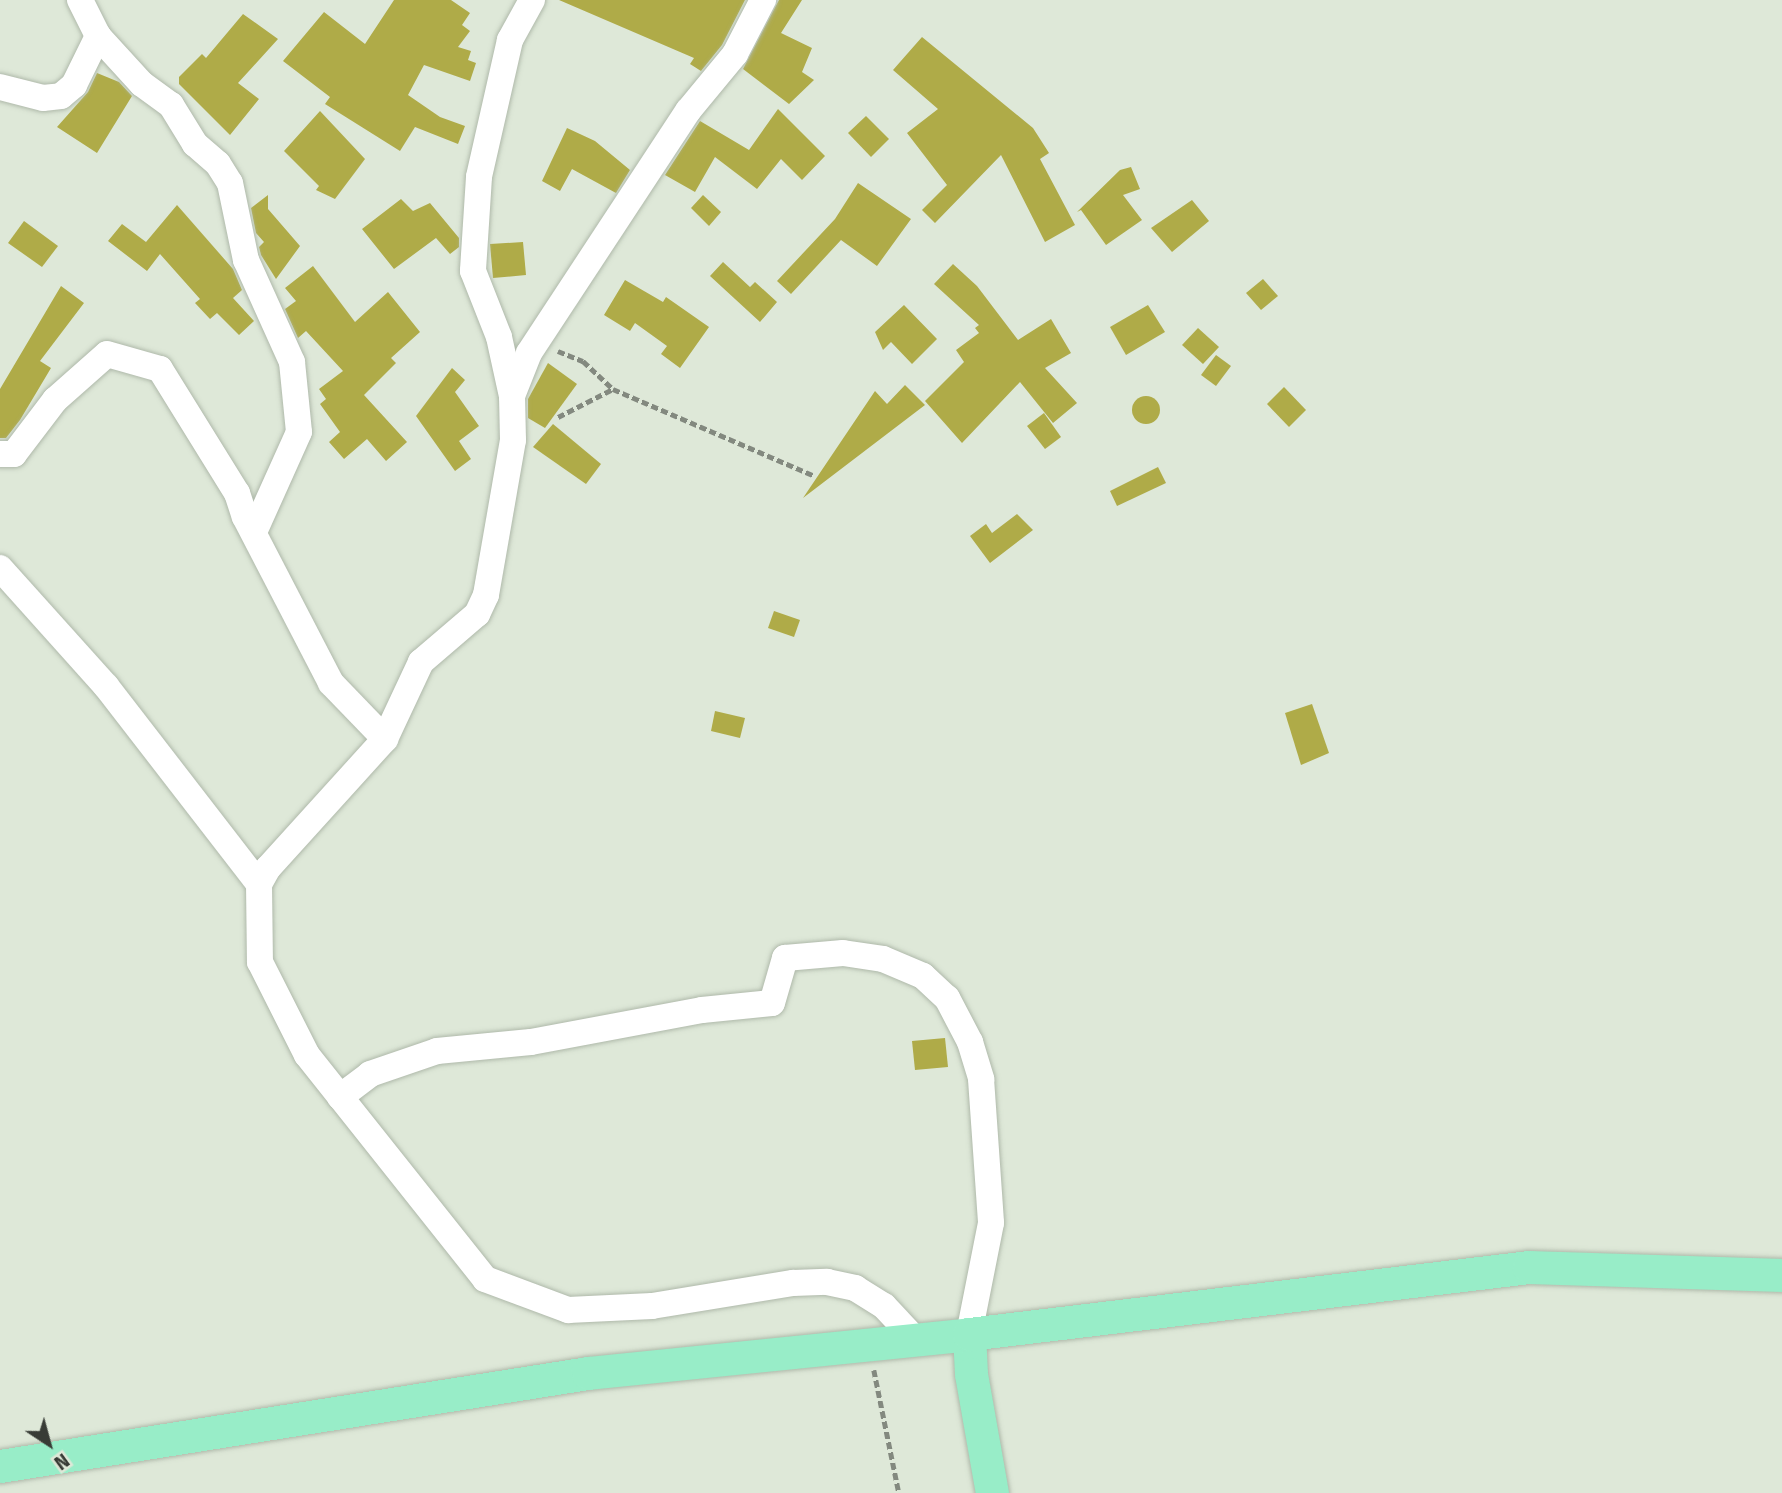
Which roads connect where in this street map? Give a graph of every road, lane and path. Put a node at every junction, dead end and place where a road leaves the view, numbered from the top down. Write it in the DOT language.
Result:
graph roads {
  1 [pos="80,0"];
  2 [pos="532,0"];
  3 [pos="763,0"];
  4 [pos="98,36"];
  5 [pos="0,87"];
  6 [pos="529,353"];
  7 [pos="613,389"];
  8 [pos="512,396"];
  9 [pos="558,417"];
  10 [pos="0,454"];
  11 [pos="813,475"];
  12 [pos="255,530"];
  13 [pos="0,568"];
  14 [pos="385,738"];
  15 [pos="259,884"];
  16 [pos="340,1097"];
  17 [pos="1782,1275"];
  18 [pos="969,1334"];
  19 [pos="915,1339"];
  20 [pos="869,1342"];
  21 [pos="0,1466"];
  22 [pos="899,1493"];
  23 [pos="992,1493"];
  1 -- 4 [label="street"];
  2 -- 8 [label="street"];
  3 -- 6 [label="street"];
  4 -- 5 [label="street"];
  4 -- 12 [label="street"];
  6 -- 7 [label="path"];
  6 -- 8 [label="street"];
  7 -- 9 [label="path"];
  7 -- 11 [label="path"];
  8 -- 14 [label="street"];
  10 -- 12 [label="street"];
  12 -- 14 [label="street"];
  13 -- 15 [label="street"];
  14 -- 15 [label="street"];
  15 -- 16 [label="street"];
  16 -- 18 [label="street"];
  16 -- 19 [label="street"];
  17 -- 18 [label="main road"];
  18 -- 19 [label="main road"];
  18 -- 23 [label="main road"];
  19 -- 20 [label="main road"];
  20 -- 21 [label="main road"];
  20 -- 22 [label="path"];
}
